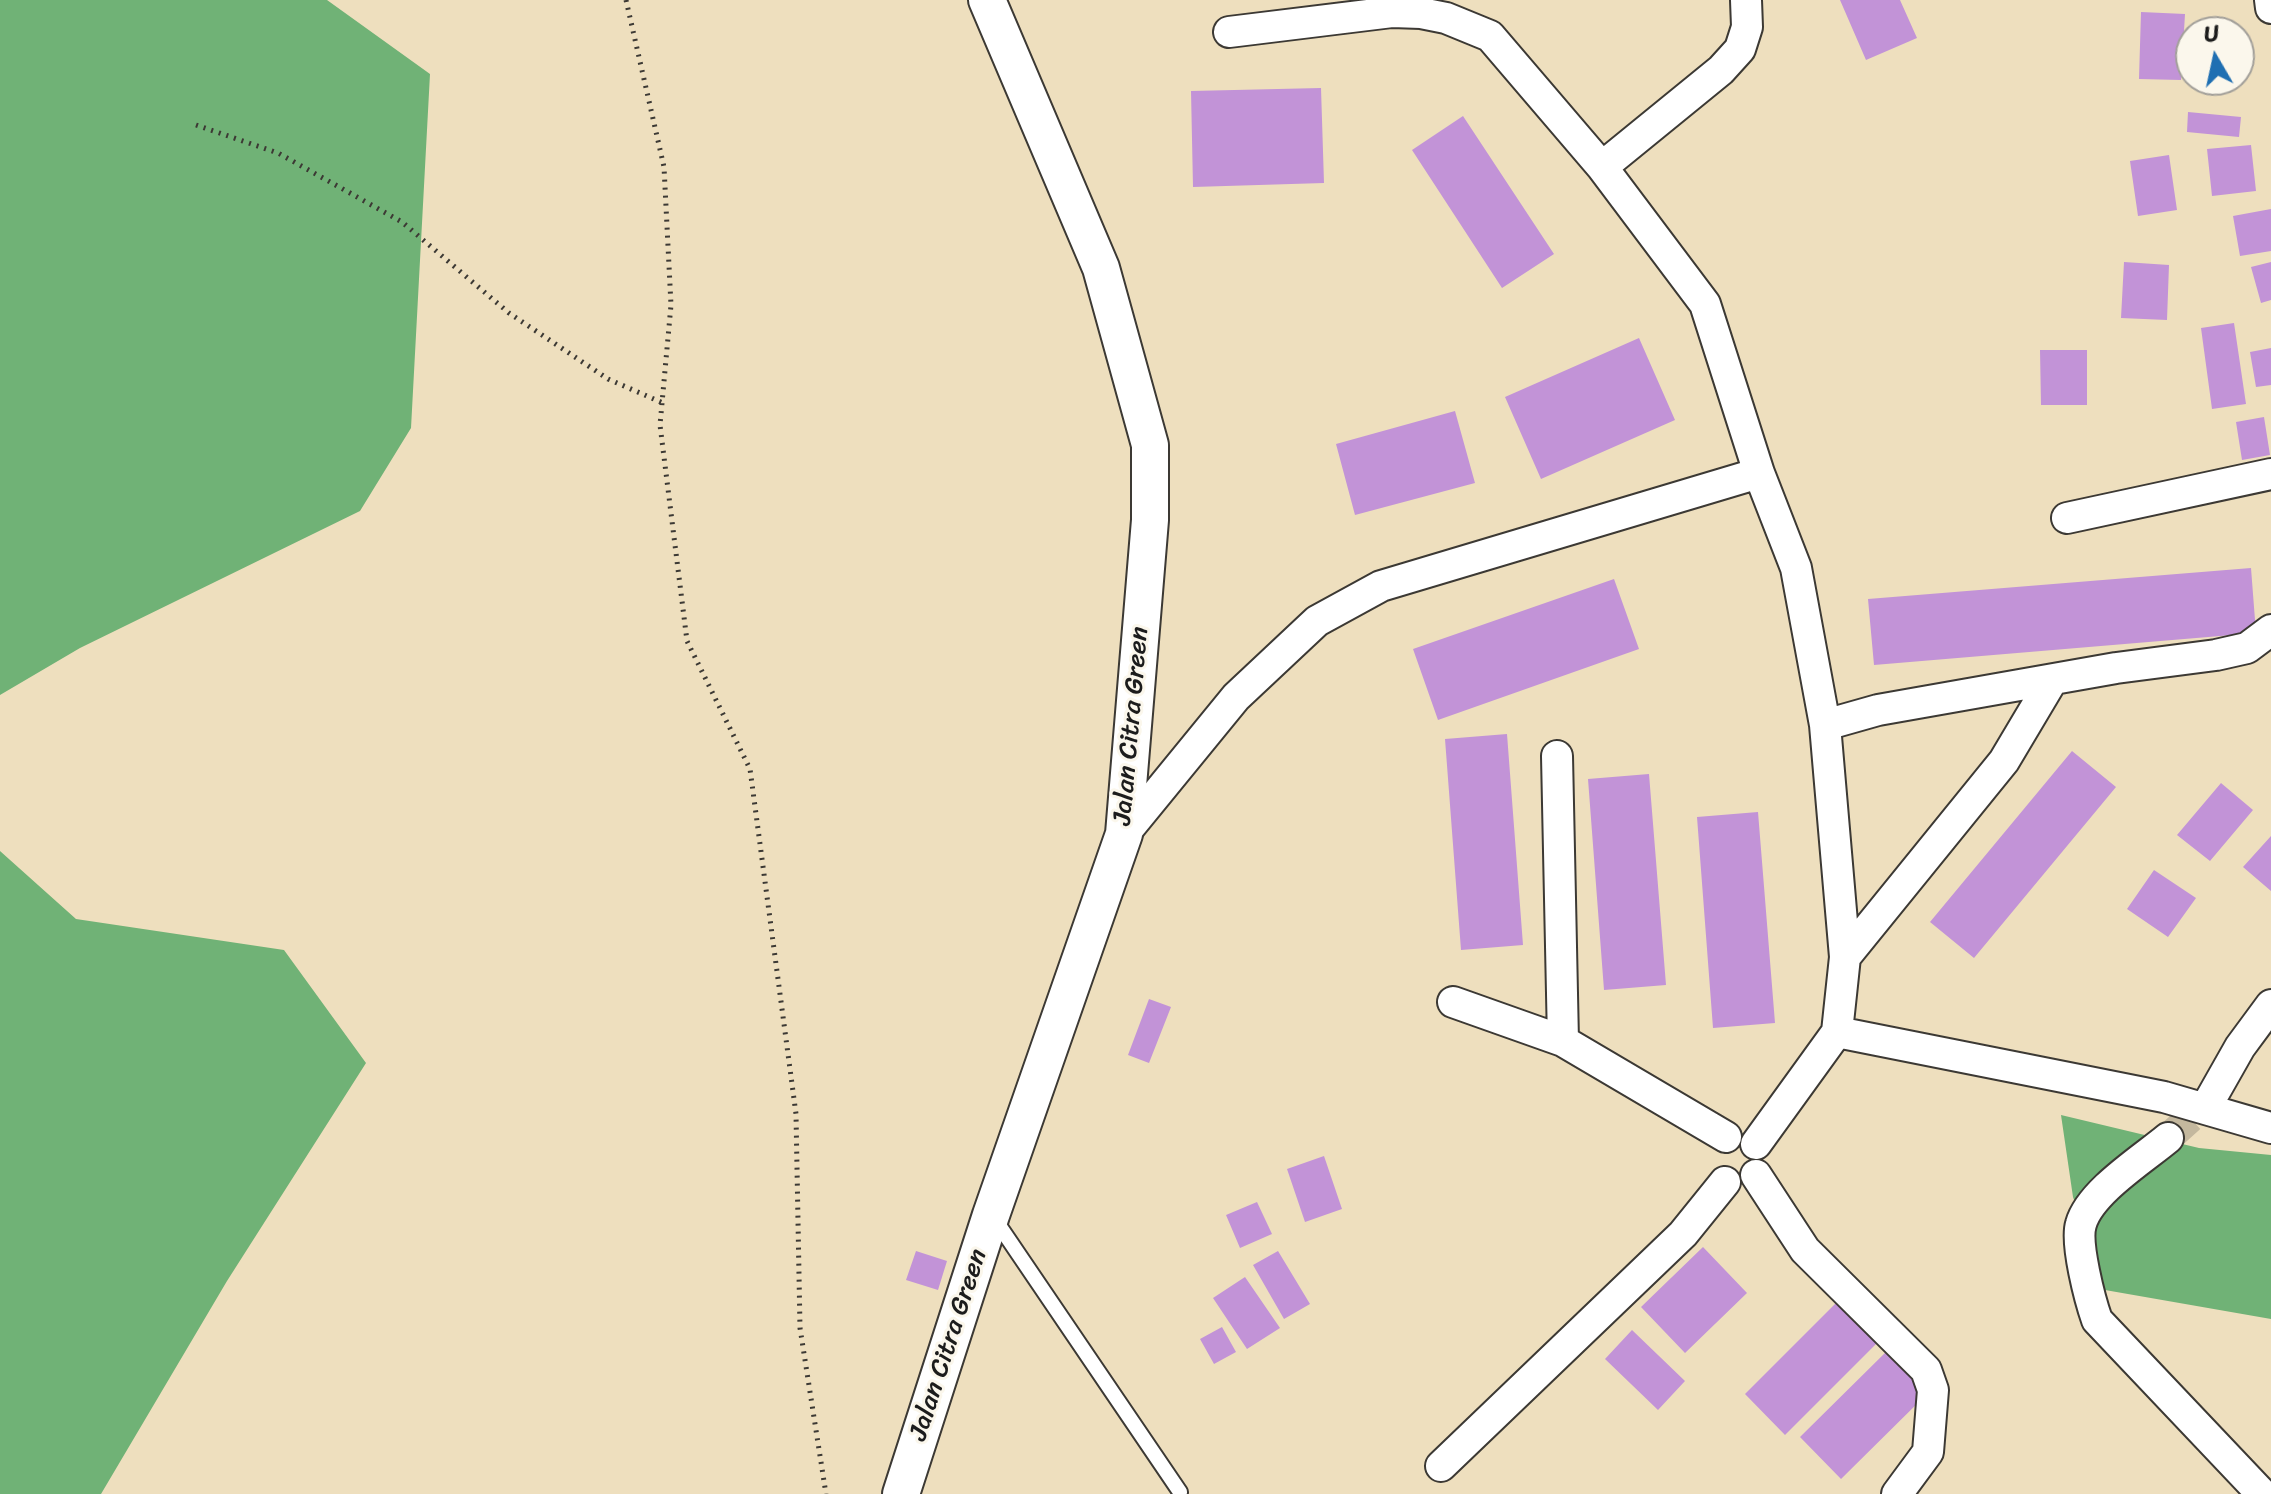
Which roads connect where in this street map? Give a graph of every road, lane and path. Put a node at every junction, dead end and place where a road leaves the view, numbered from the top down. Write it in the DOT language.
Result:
graph roads {
  1 [pos="626,0"];
  2 [pos="987,0"];
  3 [pos="1746,0"];
  4 [pos="2270,0"];
  5 [pos="2271,8"];
  6 [pos="1229,32"];
  7 [pos="196,125"];
  8 [pos="1602,167"];
  9 [pos="663,403"];
  10 [pos="1759,473"];
  11 [pos="2271,474"];
  12 [pos="2067,518"];
  13 [pos="2271,630"];
  14 [pos="2051,682"];
  15 [pos="1825,725"];
  16 [pos="1557,756"];
  17 [pos="1124,834"];
  18 [pos="1845,957"];
  19 [pos="1453,1002"];
  20 [pos="2271,1005"];
  21 [pos="1837,1032"];
  22 [pos="1563,1041"];
  23 [pos="2189,1101"];
  24 [pos="2271,1128"];
  25 [pos="1726,1137"];
  26 [pos="2168,1138"];
  27 [pos="1756,1144"];
  28 [pos="1756,1175"];
  29 [pos="1725,1182"];
  30 [pos="991,1215"];
  31 [pos="1441,1466"];
  32 [pos="1180,1492"];
  33 [pos="826,1494"];
  34 [pos="901,1494"];
  35 [pos="1897,1494"];
  36 [pos="2262,1494"];
  1 -- 9 [label="path"];
  2 -- 17 [label="street, Jalan Citra Green"];
  3 -- 8 [label="street"];
  4 -- 5 [label="street"];
  6 -- 8 [label="street"];
  7 -- 9 [label="path"];
  8 -- 10 [label="street"];
  9 -- 33 [label="path"];
  10 -- 15 [label="street"];
  10 -- 17 [label="street"];
  11 -- 12 [label="street"];
  13 -- 14 [label="street"];
  14 -- 15 [label="street"];
  14 -- 18 [label="street"];
  15 -- 18 [label="street"];
  16 -- 22 [label="street"];
  17 -- 30 [label="street, Jalan Citra Green"];
  18 -- 21 [label="street"];
  19 -- 22 [label="street"];
  20 -- 23 [label="street"];
  21 -- 23 [label="street"];
  21 -- 27 [label="street"];
  22 -- 25 [label="street"];
  23 -- 24 [label="street"];
  25 -- 27 [label="street"];
  25 -- 29 [label="street"];
  26 -- 36 [label="street"];
  27 -- 28 [label="street"];
  28 -- 29 [label="street"];
  28 -- 35 [label="street"];
  29 -- 31 [label="street"];
  30 -- 32 [label="lane"];
  30 -- 34 [label="street, Jalan Citra Green"];
}
